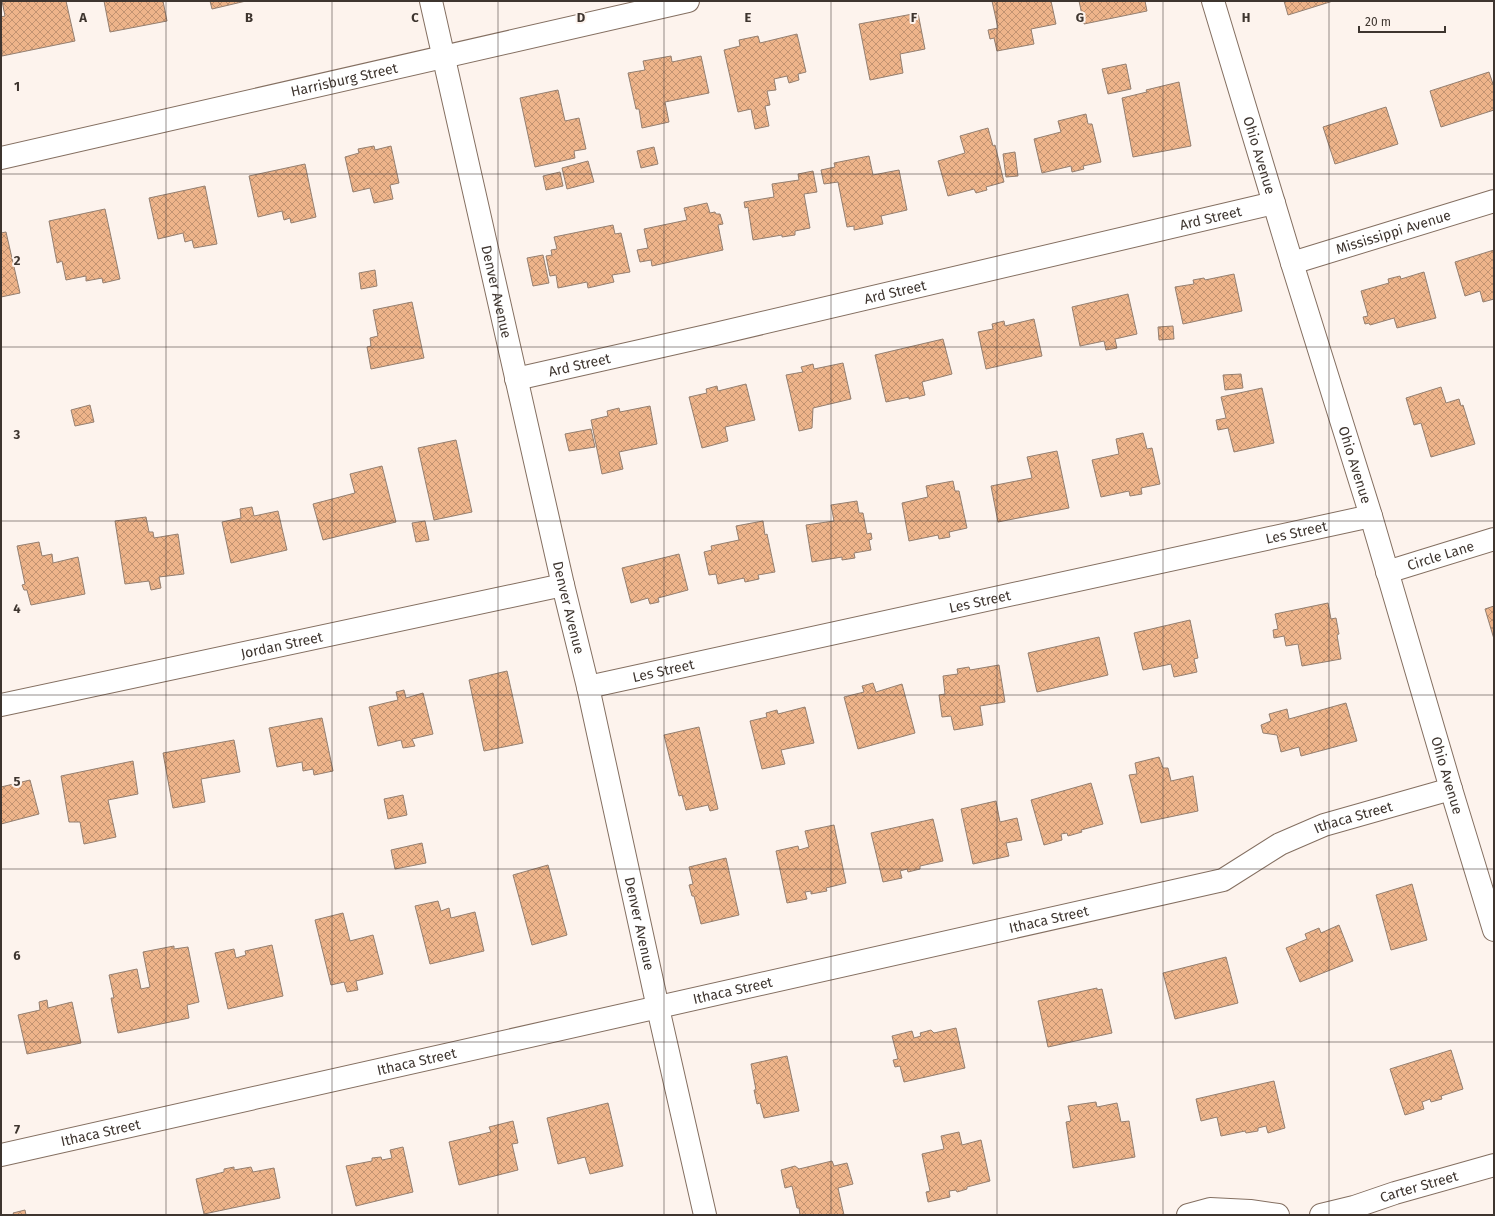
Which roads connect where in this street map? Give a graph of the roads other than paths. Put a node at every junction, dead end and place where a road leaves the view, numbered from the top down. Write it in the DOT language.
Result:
graph roads {
  1 [pos="431,1"];
  2 [pos="688,1"];
  3 [pos="1213,1"];
  4 [pos="444,57"];
  5 [pos="1,158"];
  6 [pos="1494,201"];
  7 [pos="1274,204"];
  8 [pos="1292,263"];
  9 [pos="516,379"];
  10 [pos="1371,516"];
  11 [pos="1494,539"];
  12 [pos="1387,572"];
  13 [pos="563,585"];
  14 [pos="588,687"];
  15 [pos="1,705"];
  16 [pos="1451,789"];
  17 [pos="1489,898"];
  18 [pos="1494,930"];
  19 [pos="658,1008"];
  20 [pos="1,1155"];
  21 [pos="1494,1165"];
  22 [pos="705,1215"];
  23 [pos="1188,1215"];
  24 [pos="1278,1215"];
  25 [pos="1321,1215"];
  1 -- 4 [label="street, Denver Avenue"];
  2 -- 4 [label="street, Harrisburg Street"];
  3 -- 7 [label="street, Ohio Avenue"];
  4 -- 5 [label="street, Harrisburg Street"];
  4 -- 9 [label="street, Denver Avenue"];
  6 -- 8 [label="street, Mississippi Avenue"];
  7 -- 8 [label="street, Ohio Avenue"];
  7 -- 9 [label="street, Ard Street"];
  8 -- 10 [label="street, Ohio Avenue"];
  9 -- 13 [label="street, Denver Avenue"];
  10 -- 12 [label="street, Ohio Avenue"];
  10 -- 14 [label="street, Les Street"];
  11 -- 12 [label="street, Circle Lane"];
  12 -- 16 [label="street, Ohio Avenue"];
  13 -- 14 [label="street, Denver Avenue"];
  13 -- 15 [label="street, Jordan Street"];
  14 -- 19 [label="street, Denver Avenue"];
  16 -- 17 [label="street, Ohio Avenue"];
  16 -- 19 [label="street, Ithaca Street"];
  17 -- 18 [label="street, Ohio Avenue"];
  19 -- 20 [label="street, Ithaca Street"];
  19 -- 22 [label="street, Denver Avenue"];
  21 -- 25 [label="street, Carter Street"];
  23 -- 24 [label="street"];
}
